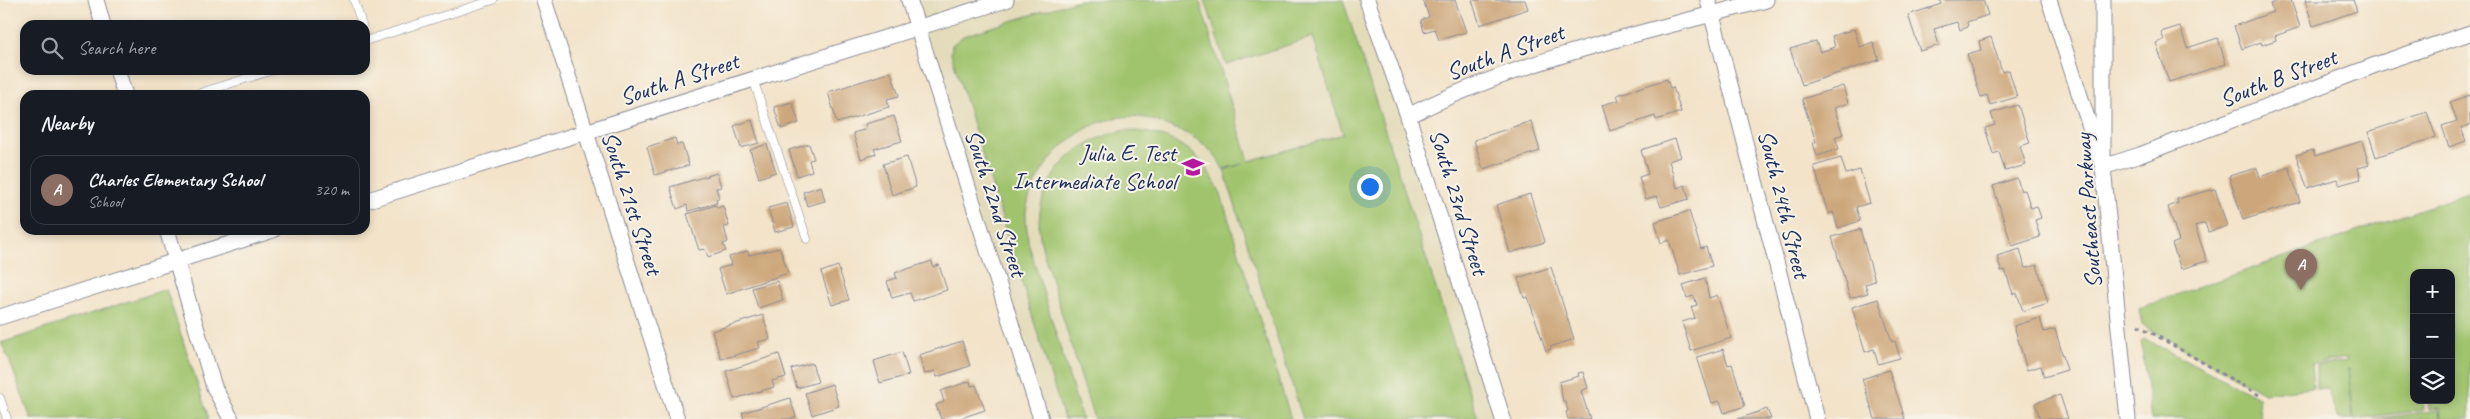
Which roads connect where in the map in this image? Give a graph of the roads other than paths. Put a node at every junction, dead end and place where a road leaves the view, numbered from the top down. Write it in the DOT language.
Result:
graph roads {
  1 [pos="96,0"];
  2 [pos="354,0"];
  3 [pos="493,0"];
  4 [pos="544,0"];
  5 [pos="909,0"];
  6 [pos="1006,0"];
  7 [pos="1367,0"];
  8 [pos="1708,0"];
  9 [pos="1766,0"];
  10 [pos="2049,0"];
  11 [pos="2103,0"];
  12 [pos="1712,16"];
  13 [pos="102,20"];
  14 [pos="360,20"];
  15 [pos="917,28"];
  16 [pos="2470,33"];
  17 [pos="370,37"];
  18 [pos="119,75"];
  19 [pos="257,75"];
  20 [pos="753,79"];
  21 [pos="123,90"];
  22 [pos="210,90"];
  23 [pos="1408,116"];
  24 [pos="586,132"];
  25 [pos="2103,167"];
  26 [pos="370,199"];
  27 [pos="169,235"];
  28 [pos="258,235"];
  29 [pos="807,239"];
  30 [pos="177,261"];
  31 [pos="0,317"];
  32 [pos="0,398"];
  33 [pos="6,419"];
  34 [pos="231,419"];
  35 [pos="678,419"];
  36 [pos="1041,419"];
  37 [pos="1503,419"];
  38 [pos="1817,419"];
  39 [pos="2128,419"];
  1 -- 13 [label="street"];
  2 -- 14 [label="lane"];
  3 -- 17 [label="lane"];
  4 -- 24 [label="street, South 21st Street"];
  5 -- 15 [label="street, South 22nd Street"];
  6 -- 15 [label="street, South A Street"];
  7 -- 23 [label="street, South 23rd Street"];
  8 -- 12 [label="street, South 24th Street"];
  9 -- 12 [label="street, South A Street"];
  10 -- 25 [label="street"];
  11 -- 25 [label="street, Southeast Parkway"];
  12 -- 23 [label="street, South A Street"];
  12 -- 38 [label="street, South 24th Street"];
  15 -- 20 [label="street, South A Street"];
  15 -- 36 [label="street, South 22nd Street"];
  16 -- 25 [label="street, South B Street"];
  18 -- 21 [label="street"];
  19 -- 22 [label="lane"];
  20 -- 24 [label="street, South A Street"];
  20 -- 29 [label="lane"];
  23 -- 37 [label="street, South 23rd Street"];
  24 -- 26 [label="street, South A Street"];
  24 -- 35 [label="street, South 21st Street"];
  25 -- 39 [label="street, Southeast Parkway"];
  27 -- 30 [label="street"];
  28 -- 30 [label="street"];
  30 -- 31 [label="street"];
  30 -- 34 [label="street"];
  32 -- 33 [label="lane"];
}
